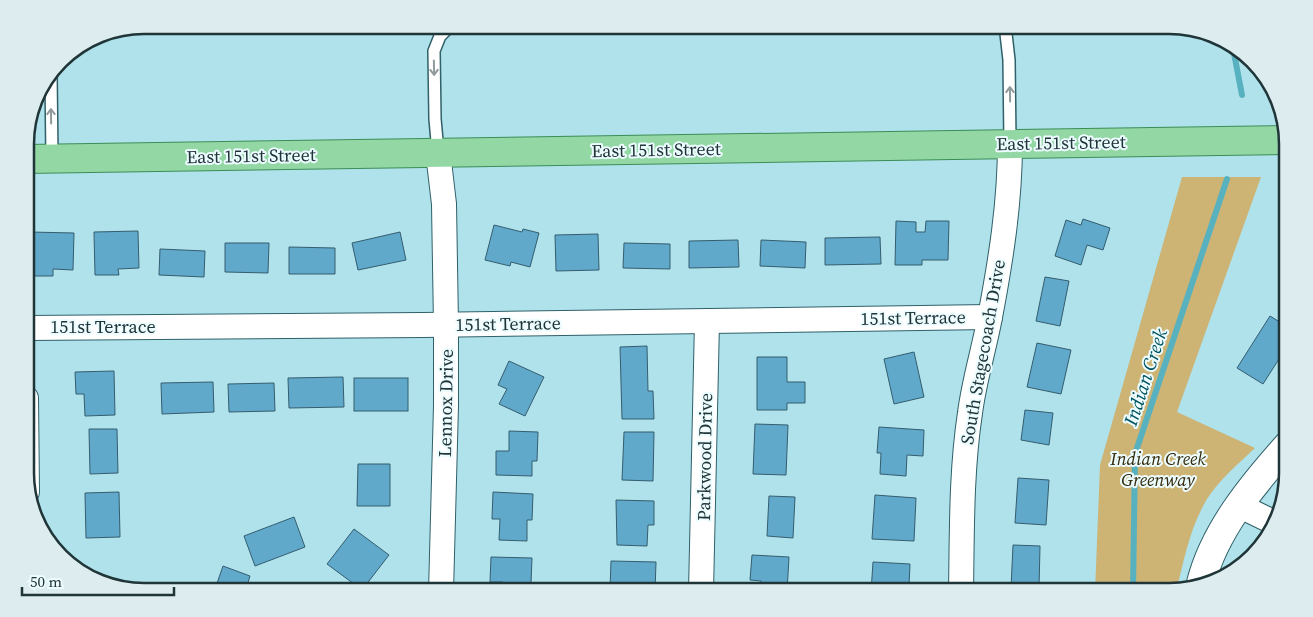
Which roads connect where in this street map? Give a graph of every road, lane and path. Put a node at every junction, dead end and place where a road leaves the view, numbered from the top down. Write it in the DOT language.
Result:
graph roads {
  1 [pos="442,34"];
  2 [pos="1007,34"];
  3 [pos="49,87"];
  4 [pos="1279,140"];
  5 [pos="1010,143"];
  6 [pos="438,153"];
  7 [pos="39,158"];
  8 [pos="990,317"];
  9 [pos="707,321"];
  10 [pos="446,325"];
  11 [pos="34,328"];
  12 [pos="1279,455"];
  13 [pos="1240,506"];
  14 [pos="1269,520"];
  15 [pos="1204,577"];
  16 [pos="441,583"];
  17 [pos="701,583"];
  18 [pos="960,583"];
  1 -- 6 [label="lane, one-way"];
  5 -- 2 [label="lane, one-way"];
  7 -- 3 [label="lane, one-way"];
  4 -- 5 [label="main road, East 151st Street"];
  5 -- 6 [label="main road, East 151st Street"];
  5 -- 8 [label="street, South Stagecoach Drive"];
  6 -- 7 [label="main road, East 151st Street"];
  6 -- 10 [label="street, Lennox Drive"];
  8 -- 9 [label="street, 151st Terrace"];
  8 -- 18 [label="street, South Stagecoach Drive"];
  9 -- 10 [label="street, 151st Terrace"];
  9 -- 17 [label="street, Parkwood Drive"];
  10 -- 11 [label="street, 151st Terrace"];
  10 -- 16 [label="street, Lennox Drive"];
  12 -- 13 [label="street"];
  13 -- 14 [label="street"];
  13 -- 15 [label="street"];
}
